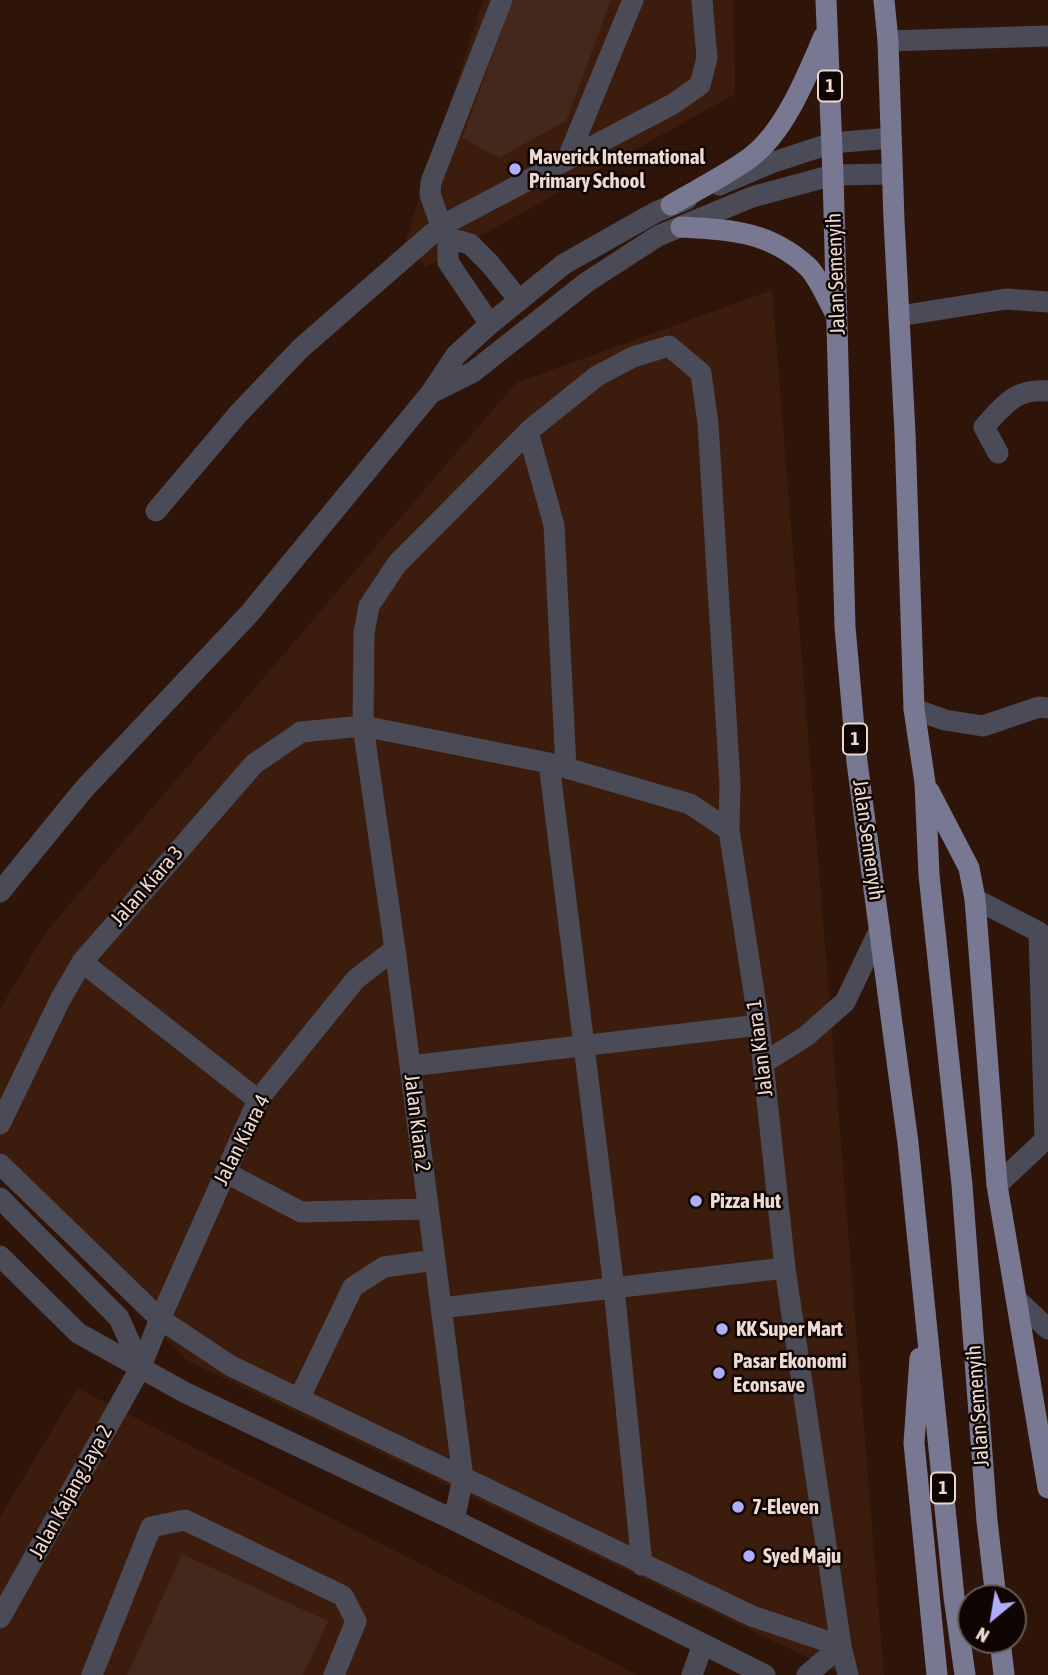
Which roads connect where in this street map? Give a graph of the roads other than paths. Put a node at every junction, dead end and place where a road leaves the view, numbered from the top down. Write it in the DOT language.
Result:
graph roads {
  1 [pos="502,0"];
  2 [pos="633,0"];
  3 [pos="702,0"];
  4 [pos="826,0"];
  5 [pos="884,0"];
  6 [pos="827,29"];
  7 [pos="1048,36"];
  8 [pos="888,41"];
  9 [pos="891,138"];
  10 [pos="832,143"];
  11 [pos="567,160"];
  12 [pos="892,174"];
  13 [pos="833,175"];
  14 [pos="671,205"];
  15 [pos="681,227"];
  16 [pos="444,232"];
  17 [pos="519,300"];
  18 [pos="1048,302"];
  19 [pos="837,316"];
  20 [pos="899,316"];
  21 [pos="490,324"];
  22 [pos="1048,391"];
  23 [pos="430,394"];
  24 [pos="528,432"];
  25 [pos="998,453"];
  26 [pos="156,511"];
  27 [pos="1048,708"];
  28 [pos="914,709"];
  29 [pos="363,726"];
  30 [pos="558,766"];
  31 [pos="925,783"];
  32 [pos="729,830"];
  33 [pos="0,891"];
  34 [pos="975,899"];
  35 [pos="880,929"];
  36 [pos="1043,933"];
  37 [pos="395,949"];
  38 [pos="82,962"];
  39 [pos="759,1025"];
  40 [pos="584,1045"];
  41 [pos="763,1063"];
  42 [pos="410,1066"];
  43 [pos="1046,1085"];
  44 [pos="258,1100"];
  45 [pos="0,1124"];
  46 [pos="0,1164"];
  47 [pos="225,1172"];
  48 [pos="998,1185"];
  49 [pos="0,1198"];
  50 [pos="428,1209"];
  51 [pos="0,1256"];
  52 [pos="435,1260"];
  53 [pos="785,1268"];
  54 [pos="614,1288"];
  55 [pos="1016,1299"];
  56 [pos="924,1300"];
  57 [pos="441,1308"];
  58 [pos="160,1320"];
  59 [pos="1048,1329"];
  60 [pos="141,1367"];
  61 [pos="299,1399"];
  62 [pos="1043,1413"];
  63 [pos="463,1478"];
  64 [pos="1048,1488"];
  65 [pos="454,1520"];
  66 [pos="642,1565"];
  67 [pos="994,1584"];
  68 [pos="0,1618"];
  69 [pos="703,1644"];
  70 [pos="841,1647"];
  71 [pos="1002,1654"];
  72 [pos="92,1675"];
  73 [pos="334,1675"];
  74 [pos="692,1675"];
  75 [pos="765,1675"];
  76 [pos="807,1675"];
  77 [pos="848,1675"];
  78 [pos="937,1675"];
  79 [pos="965,1675"];
  80 [pos="1004,1675"];
  1 -- 16 [label="street"];
  2 -- 11 [label="street"];
  3 -- 11 [label="street"];
  4 -- 6 [label="main road, Jalan Semenyih / 1"];
  5 -- 8 [label="main road, Jalan Semenyih / 1"];
  6 -- 10 [label="main road, Jalan Semenyih / 1"];
  6 -- 14 [label="main road"];
  7 -- 8 [label="street"];
  8 -- 9 [label="main road, Jalan Semenyih / 1"];
  9 -- 10 [label="street"];
  9 -- 12 [label="main road, Jalan Semenyih / 1"];
  10 -- 13 [label="main road, Jalan Semenyih / 1"];
  10 -- 14 [label="street"];
  11 -- 16 [label="street"];
  12 -- 13 [label="street"];
  12 -- 20 [label="main road, Jalan Semenyih / 1"];
  13 -- 15 [label="street"];
  13 -- 19 [label="main road, Jalan Semenyih / 1"];
  14 -- 17 [label="street"];
  15 -- 19 [label="main road"];
  15 -- 23 [label="street"];
  16 -- 17 [label="street"];
  16 -- 21 [label="street"];
  16 -- 26 [label="street"];
  17 -- 21 [label="street"];
  18 -- 20 [label="street"];
  19 -- 35 [label="main road, Jalan Semenyih / 1"];
  20 -- 28 [label="main road, Jalan Semenyih / 1"];
  21 -- 23 [label="street"];
  22 -- 25 [label="street"];
  23 -- 33 [label="street"];
  24 -- 29 [label="street, Jalan Kiara 2"];
  24 -- 30 [label="street"];
  24 -- 32 [label="street, Jalan Kiara 1"];
  27 -- 28 [label="street"];
  28 -- 31 [label="main road, Jalan Semenyih / 1"];
  29 -- 30 [label="street"];
  29 -- 37 [label="street, Jalan Kiara 2"];
  29 -- 38 [label="street, Jalan Kiara 3"];
  30 -- 32 [label="street"];
  30 -- 40 [label="street"];
  31 -- 34 [label="main road, 1"];
  31 -- 67 [label="main road, Jalan Semenyih / 1"];
  32 -- 39 [label="street, Jalan Kiara 1"];
  34 -- 36 [label="street"];
  34 -- 48 [label="main road, 1"];
  35 -- 41 [label="street"];
  35 -- 56 [label="main road, Jalan Semenyih / 1"];
  36 -- 43 [label="street"];
  37 -- 42 [label="street, Jalan Kiara 2"];
  37 -- 44 [label="street, Jalan Kiara 4"];
  38 -- 44 [label="street"];
  38 -- 45 [label="street, Jalan Kiara 3"];
  39 -- 40 [label="street"];
  39 -- 41 [label="street, Jalan Kiara 1"];
  40 -- 42 [label="street"];
  40 -- 54 [label="street"];
  41 -- 53 [label="street, Jalan Kiara 1"];
  42 -- 50 [label="street, Jalan Kiara 2"];
  43 -- 48 [label="street"];
  44 -- 47 [label="street, Jalan Kiara 4"];
  46 -- 58 [label="street"];
  47 -- 50 [label="street"];
  47 -- 58 [label="street, Jalan Kiara 4"];
  48 -- 55 [label="main road, 1"];
  49 -- 60 [label="street"];
  50 -- 52 [label="street, Jalan Kiara 2"];
  51 -- 60 [label="street"];
  52 -- 57 [label="street, Jalan Kiara 2"];
  52 -- 61 [label="street"];
  53 -- 54 [label="street"];
  53 -- 70 [label="street, Jalan Kiara 1"];
  54 -- 57 [label="street"];
  54 -- 66 [label="street"];
  55 -- 59 [label="street"];
  55 -- 62 [label="main road, 1"];
  56 -- 78 [label="main road"];
  56 -- 79 [label="main road, Jalan Semenyih / 1"];
  57 -- 63 [label="street, Jalan Kiara 2"];
  58 -- 60 [label="street, Jalan Kiara 4"];
  58 -- 61 [label="street"];
  60 -- 65 [label="street"];
  60 -- 68 [label="street, Jalan Kajang Jaya 2"];
  61 -- 63 [label="street"];
  62 -- 64 [label="main road, 1"];
  63 -- 65 [label="street, Jalan Kiara 2"];
  63 -- 66 [label="street"];
  65 -- 69 [label="street"];
  66 -- 70 [label="street"];
  69 -- 74 [label="street"];
  69 -- 75 [label="street"];
  70 -- 76 [label="street"];
  70 -- 77 [label="street, Jalan Kiara 1"];
  71 -- 80 [label="main road"];
  72 -- 73 [label="street"];
}
